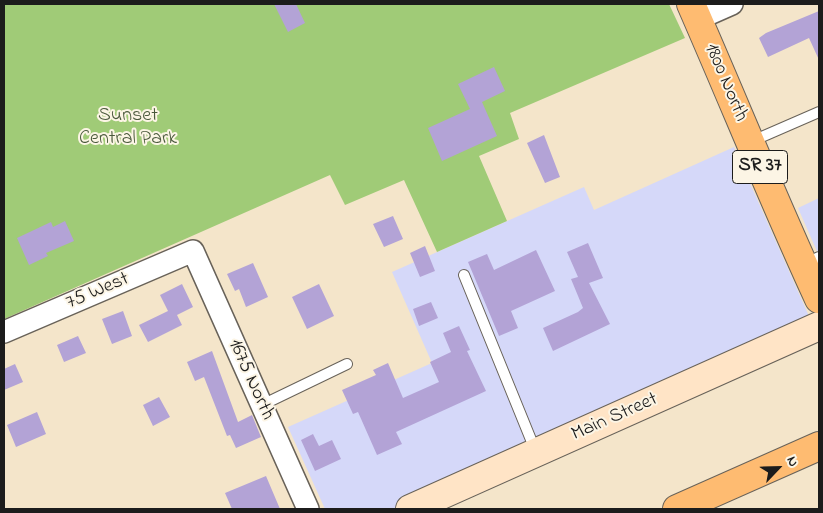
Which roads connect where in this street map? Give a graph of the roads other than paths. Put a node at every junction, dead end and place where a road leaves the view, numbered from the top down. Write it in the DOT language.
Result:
graph roads {
  1 [pos="732,4"];
  2 [pos="695,11"];
  3 [pos="819,112"];
  4 [pos="749,142"];
  5 [pos="193,251"];
  6 [pos="811,261"];
  7 [pos="464,275"];
  8 [pos="819,299"];
  9 [pos="819,326"];
  10 [pos="4,332"];
  11 [pos="347,364"];
  12 [pos="262,405"];
  13 [pos="819,446"];
  14 [pos="536,453"];
  15 [pos="308,509"];
  16 [pos="410,509"];
  17 [pos="677,509"];
  1 -- 2 [label="street"];
  2 -- 4 [label="main road, 1800 North / SR 37"];
  3 -- 4 [label="lane"];
  4 -- 6 [label="main road, 1800 North / SR 37"];
  5 -- 10 [label="street, 75 West"];
  5 -- 12 [label="street, 1675 North"];
  6 -- 8 [label="main road, 1800 North / SR 37"];
  7 -- 14 [label="lane"];
  9 -- 14 [label="main road, Main Street"];
  11 -- 12 [label="lane"];
  12 -- 15 [label="street, 1675 North"];
  13 -- 17 [label="main road"];
  14 -- 16 [label="main road, Main Street"];
}
